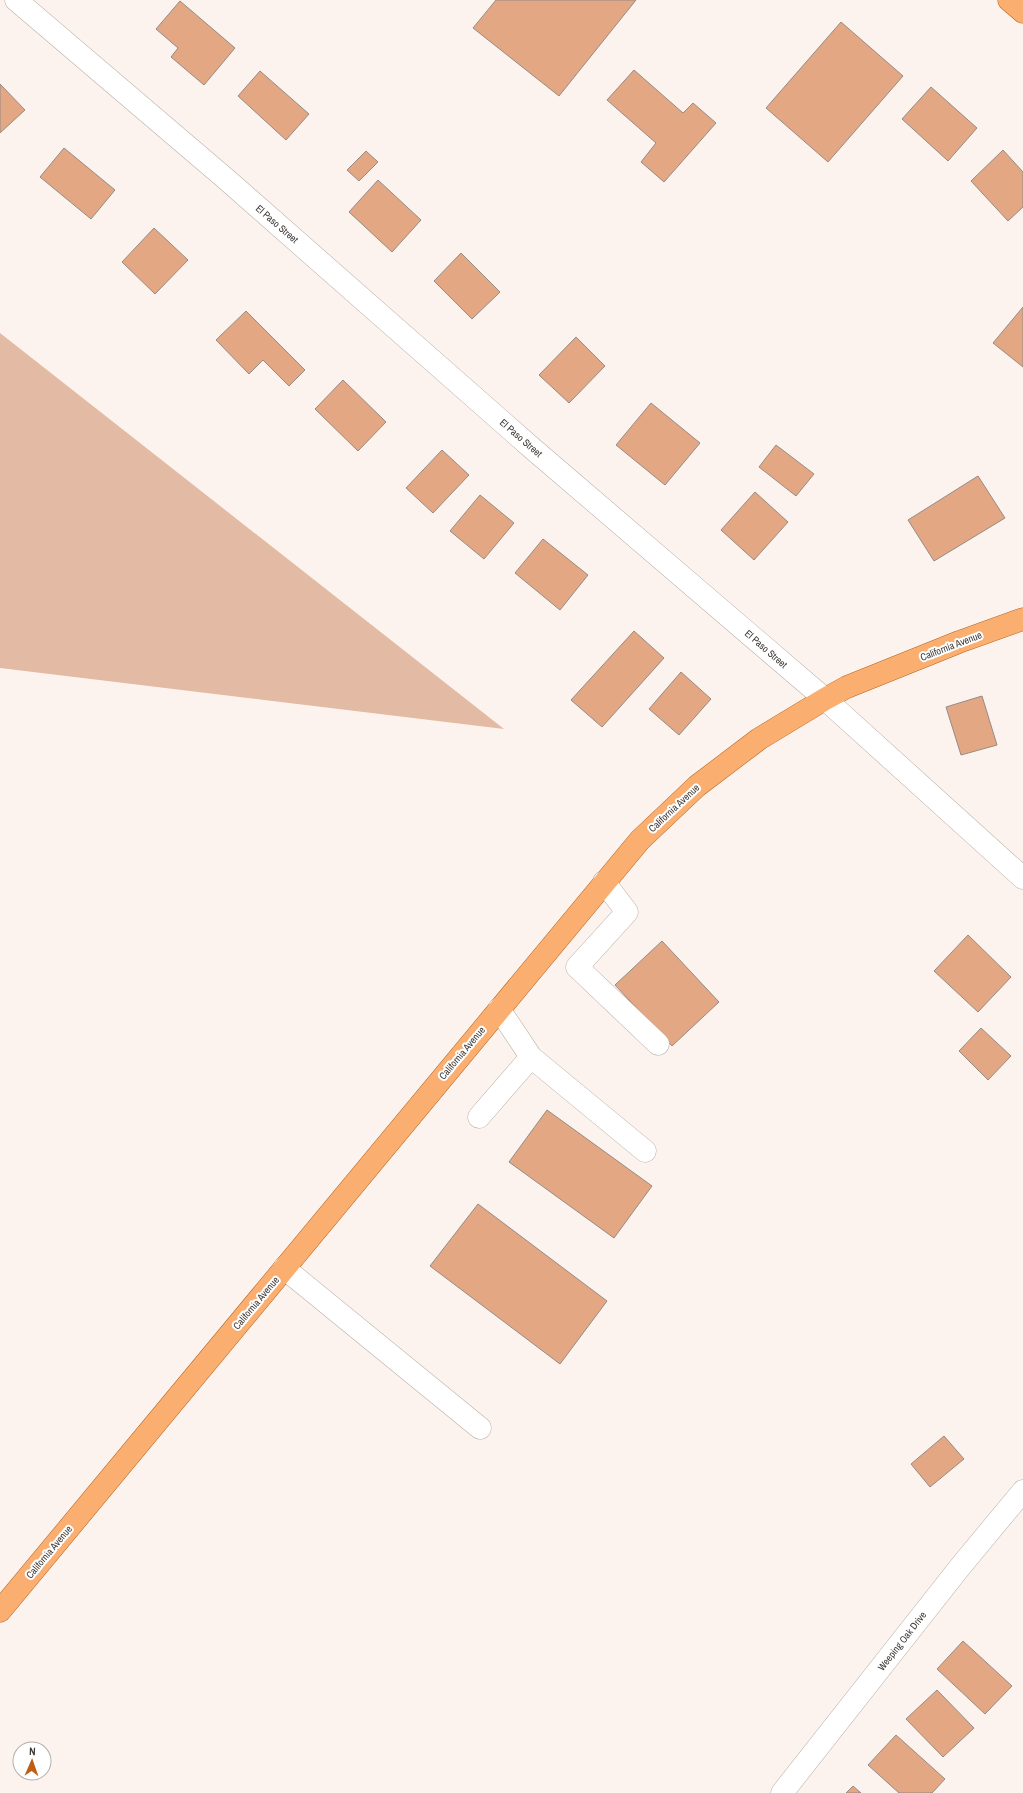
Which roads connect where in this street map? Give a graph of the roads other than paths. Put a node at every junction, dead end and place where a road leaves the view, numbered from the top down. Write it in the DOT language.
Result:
graph roads {
  1 [pos="16,0"];
  2 [pos="1009,0"];
  3 [pos="1023,12"];
  4 [pos="1023,619"];
  5 [pos="825,699"];
  6 [pos="1023,878"];
  7 [pos="604,882"];
  8 [pos="499,1009"];
  9 [pos="658,1044"];
  10 [pos="531,1057"];
  11 [pos="479,1117"];
  12 [pos="645,1151"];
  13 [pos="284,1268"];
  14 [pos="480,1428"];
  15 [pos="1023,1490"];
  16 [pos="0,1611"];
  17 [pos="782,1793"];
  1 -- 5 [label="street, El Paso Street"];
  2 -- 3 [label="main road"];
  4 -- 5 [label="main road, California Avenue"];
  5 -- 6 [label="street, El Paso Street"];
  5 -- 7 [label="main road, California Avenue"];
  7 -- 8 [label="main road, California Avenue"];
  7 -- 9 [label="street"];
  8 -- 10 [label="street"];
  8 -- 13 [label="main road, California Avenue"];
  10 -- 11 [label="street"];
  10 -- 12 [label="street"];
  13 -- 14 [label="street"];
  13 -- 16 [label="main road, California Avenue"];
  15 -- 17 [label="street, Weeping Oak Drive"];
}
